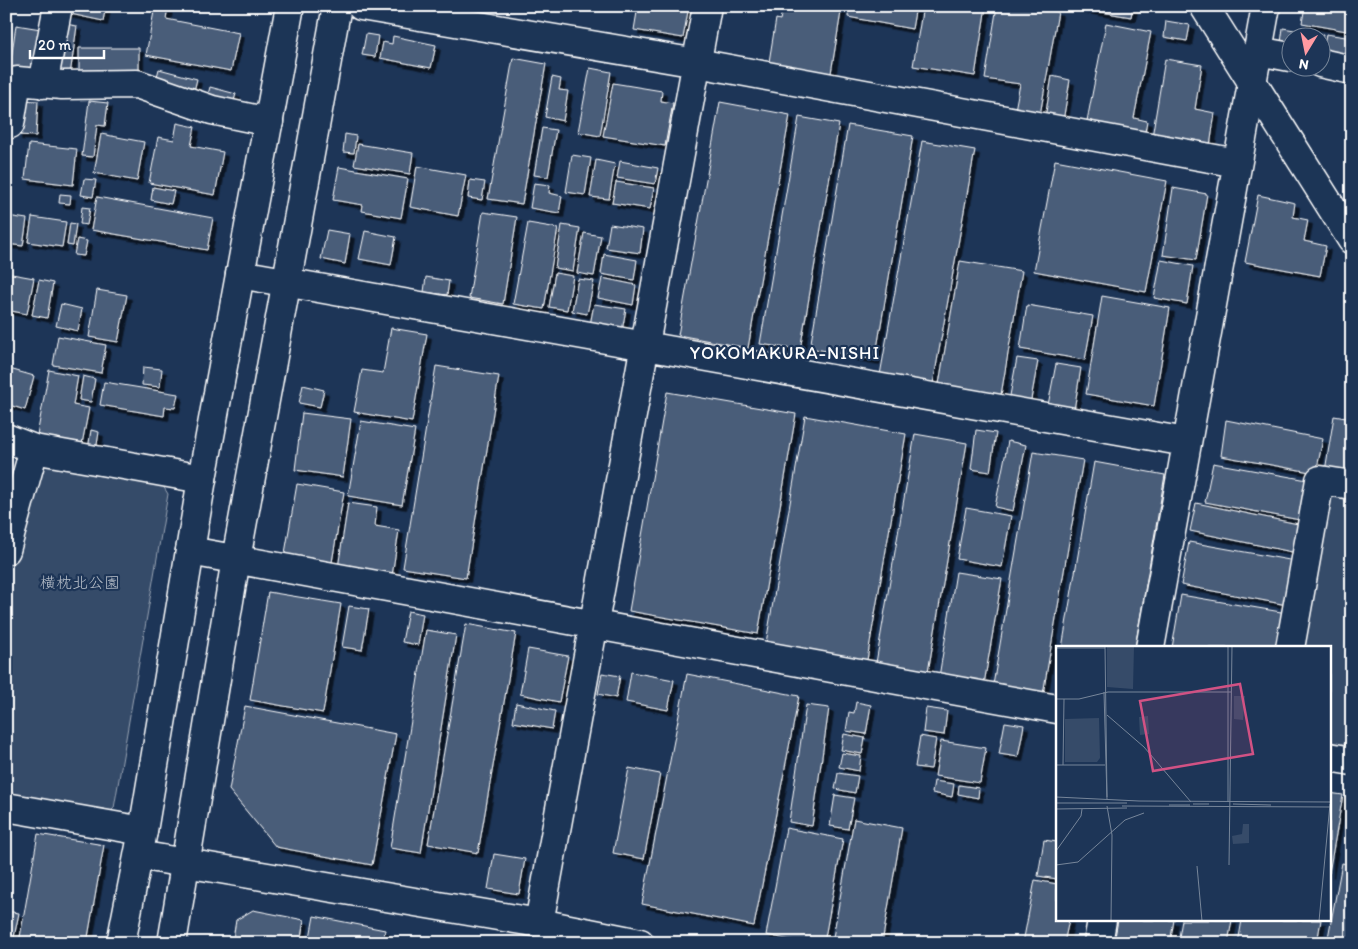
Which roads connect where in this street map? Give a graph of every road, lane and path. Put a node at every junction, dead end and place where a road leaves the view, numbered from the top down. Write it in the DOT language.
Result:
graph roads {
  1 [pos="58,6"];
  2 [pos="290,6"];
  3 [pos="337,6"];
  4 [pos="361,6"];
  5 [pos="707,6"];
  6 [pos="1204,6"];
  7 [pos="1266,6"];
  8 [pos="1258,51"];
  9 [pos="1280,55"];
  10 [pos="697,63"];
  11 [pos="1330,65"];
  12 [pos="1352,70"];
  13 [pos="1253,83"];
  14 [pos="43,84"];
  15 [pos="268,122"];
  16 [pos="6,124"];
  17 [pos="1237,163"];
  18 [pos="1352,240"];
  19 [pos="240,274"];
  20 [pos="288,282"];
  21 [pos="644,344"];
  22 [pos="6,438"];
  23 [pos="1186,442"];
  24 [pos="34,449"];
  25 [pos="202,479"];
  26 [pos="1352,486"];
  27 [pos="6,550"];
  28 [pos="190,551"];
  29 [pos="236,559"];
  30 [pos="593,623"];
  31 [pos="1150,646"];
  32 [pos="1290,646"];
  33 [pos="1056,709"];
  34 [pos="1330,757"];
  35 [pos="1352,761"];
  36 [pos="6,807"];
  37 [pos="140,843"];
  38 [pos="186,863"];
  39 [pos="1102,922"];
  40 [pos="539,923"];
  41 [pos="121,943"];
  42 [pos="172,943"];
  43 [pos="640,943"];
  44 [pos="1098,943"];
  1 -- 14 [label="street"];
  2 -- 15 [label="street"];
  3 -- 20 [label="street"];
  4 -- 10 [label="street"];
  5 -- 10 [label="street"];
  6 -- 13 [label="street"];
  7 -- 8 [label="street"];
  8 -- 9 [label="street"];
  8 -- 13 [label="street"];
  10 -- 17 [label="street"];
  10 -- 21 [label="street"];
  11 -- 12 [label="street"];
  13 -- 17 [label="street"];
  13 -- 18 [label="street"];
  14 -- 15 [label="street"];
  14 -- 16 [label="street"];
  15 -- 19 [label="street"];
  17 -- 23 [label="street"];
  19 -- 20 [label="street"];
  19 -- 25 [label="street"];
  20 -- 21 [label="street"];
  20 -- 29 [label="street"];
  21 -- 23 [label="street"];
  21 -- 30 [label="street"];
  22 -- 24 [label="street"];
  23 -- 31 [label="street"];
  24 -- 25 [label="street"];
  24 -- 27 [label="street"];
  25 -- 28 [label="street"];
  26 -- 32 [label="street"];
  28 -- 29 [label="street"];
  28 -- 37 [label="street"];
  29 -- 30 [label="street"];
  29 -- 38 [label="street"];
  30 -- 33 [label="street"];
  30 -- 40 [label="street"];
  34 -- 35 [label="street"];
  36 -- 37 [label="street"];
  37 -- 38 [label="street"];
  37 -- 41 [label="street"];
  38 -- 40 [label="street"];
  38 -- 42 [label="street"];
  39 -- 44 [label="street"];
  40 -- 43 [label="street"];
}
